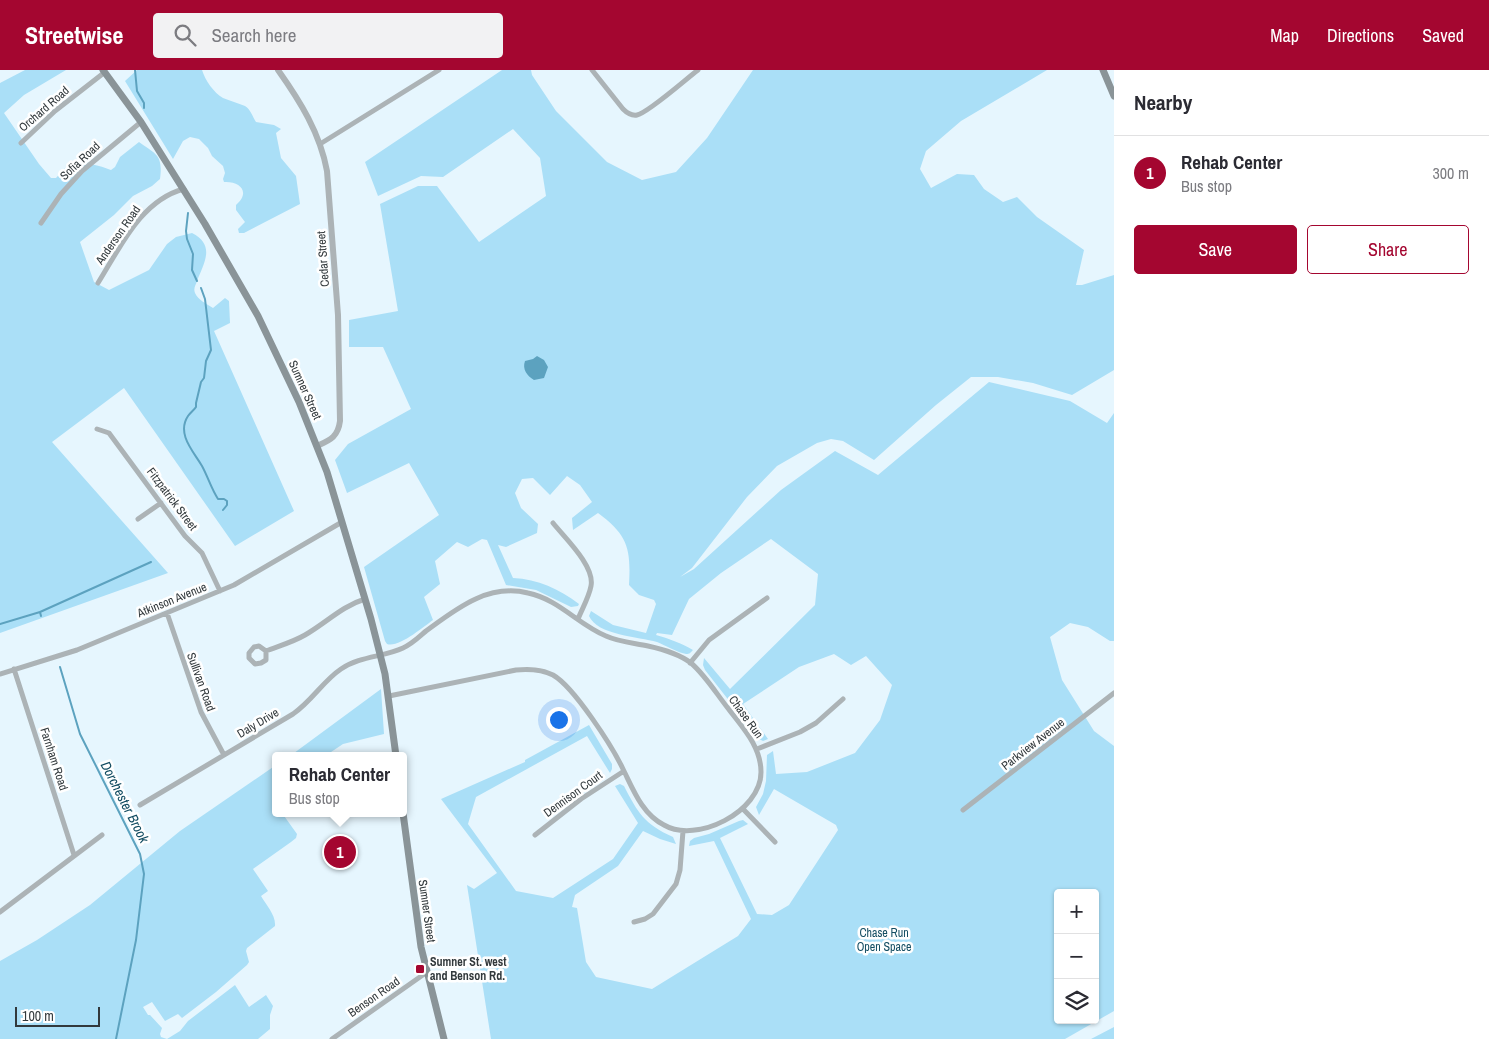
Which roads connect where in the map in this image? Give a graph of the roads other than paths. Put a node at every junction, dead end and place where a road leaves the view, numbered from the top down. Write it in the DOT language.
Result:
graph roads {
  1 [pos="278,70"];
  2 [pos="439,70"];
  3 [pos="592,70"];
  4 [pos="698,70"];
  5 [pos="1103,70"];
  6 [pos="104,71"];
  7 [pos="1114,96"];
  8 [pos="141,122"];
  9 [pos="21,144"];
  10 [pos="320,144"];
  11 [pos="184,189"];
  12 [pos="41,223"];
  13 [pos="98,283"];
  14 [pos="97,429"];
  15 [pos="317,446"];
  16 [pos="161,503"];
  17 [pos="138,519"];
  18 [pos="342,522"];
  19 [pos="553,523"];
  20 [pos="220,591"];
  21 [pos="767,598"];
  22 [pos="365,599"];
  23 [pos="167,613"];
  24 [pos="578,619"];
  25 [pos="266,651"];
  26 [pos="381,654"];
  27 [pos="690,663"];
  28 [pos="14,669"];
  29 [pos="0,674"];
  30 [pos="1114,692"];
  31 [pos="388,696"];
  32 [pos="843,699"];
  33 [pos="756,749"];
  34 [pos="395,752"];
  35 [pos="224,755"];
  36 [pos="624,771"];
  37 [pos="140,804"];
  38 [pos="743,808"];
  39 [pos="963,810"];
  40 [pos="404,817"];
  41 [pos="683,831"];
  42 [pos="102,834"];
  43 [pos="535,835"];
  44 [pos="775,842"];
  45 [pos="74,856"];
  46 [pos="0,912"];
  47 [pos="634,922"];
  48 [pos="427,972"];
  49 [pos="332,1039"];
  50 [pos="444,1039"];
  1 -- 10 [label="street, Cedar Street"];
  2 -- 10 [label="street"];
  3 -- 4 [label="street"];
  5 -- 7 [label="main road"];
  6 -- 8 [label="main road, Sumner Street"];
  6 -- 9 [label="street, Orchard Road"];
  8 -- 11 [label="main road, Sumner Street"];
  8 -- 12 [label="street, Sofia Road"];
  10 -- 15 [label="street, Cedar Street"];
  11 -- 13 [label="street, Anderson Road"];
  11 -- 15 [label="main road, Sumner Street"];
  14 -- 16 [label="street, Fitzpatrick Street"];
  15 -- 18 [label="main road, Sumner Street"];
  16 -- 17 [label="street"];
  16 -- 20 [label="street, Fitzpatrick Street"];
  18 -- 20 [label="street, Atkinson Avenue"];
  18 -- 22 [label="main road, Sumner Street"];
  19 -- 24 [label="street"];
  20 -- 23 [label="street, Atkinson Avenue"];
  21 -- 27 [label="street"];
  22 -- 25 [label="street"];
  22 -- 26 [label="main road, Sumner Street"];
  23 -- 28 [label="street, Atkinson Avenue"];
  23 -- 35 [label="street, Sullivan Road"];
  24 -- 26 [label="street, Chase Run"];
  24 -- 27 [label="street, Chase Run"];
  26 -- 31 [label="main road, Sumner Street"];
  26 -- 35 [label="street, Daly Drive"];
  27 -- 33 [label="street, Chase Run"];
  28 -- 29 [label="street, Atkinson Avenue"];
  28 -- 45 [label="street, Farnham Road"];
  30 -- 39 [label="street, Parkview Avenue"];
  31 -- 34 [label="main road, Sumner Street"];
  31 -- 36 [label="street"];
  32 -- 33 [label="street"];
  33 -- 38 [label="street, Chase Run"];
  35 -- 37 [label="street, Daly Drive"];
  36 -- 41 [label="street"];
  36 -- 43 [label="street, Dennison Court"];
  38 -- 41 [label="street, Chase Run"];
  38 -- 44 [label="street"];
  40 -- 48 [label="main road, Sumner Street"];
  41 -- 47 [label="street"];
  42 -- 45 [label="street"];
  45 -- 46 [label="street"];
  48 -- 49 [label="street, Benson Road"];
  48 -- 50 [label="main road, Sumner Street"];
}
